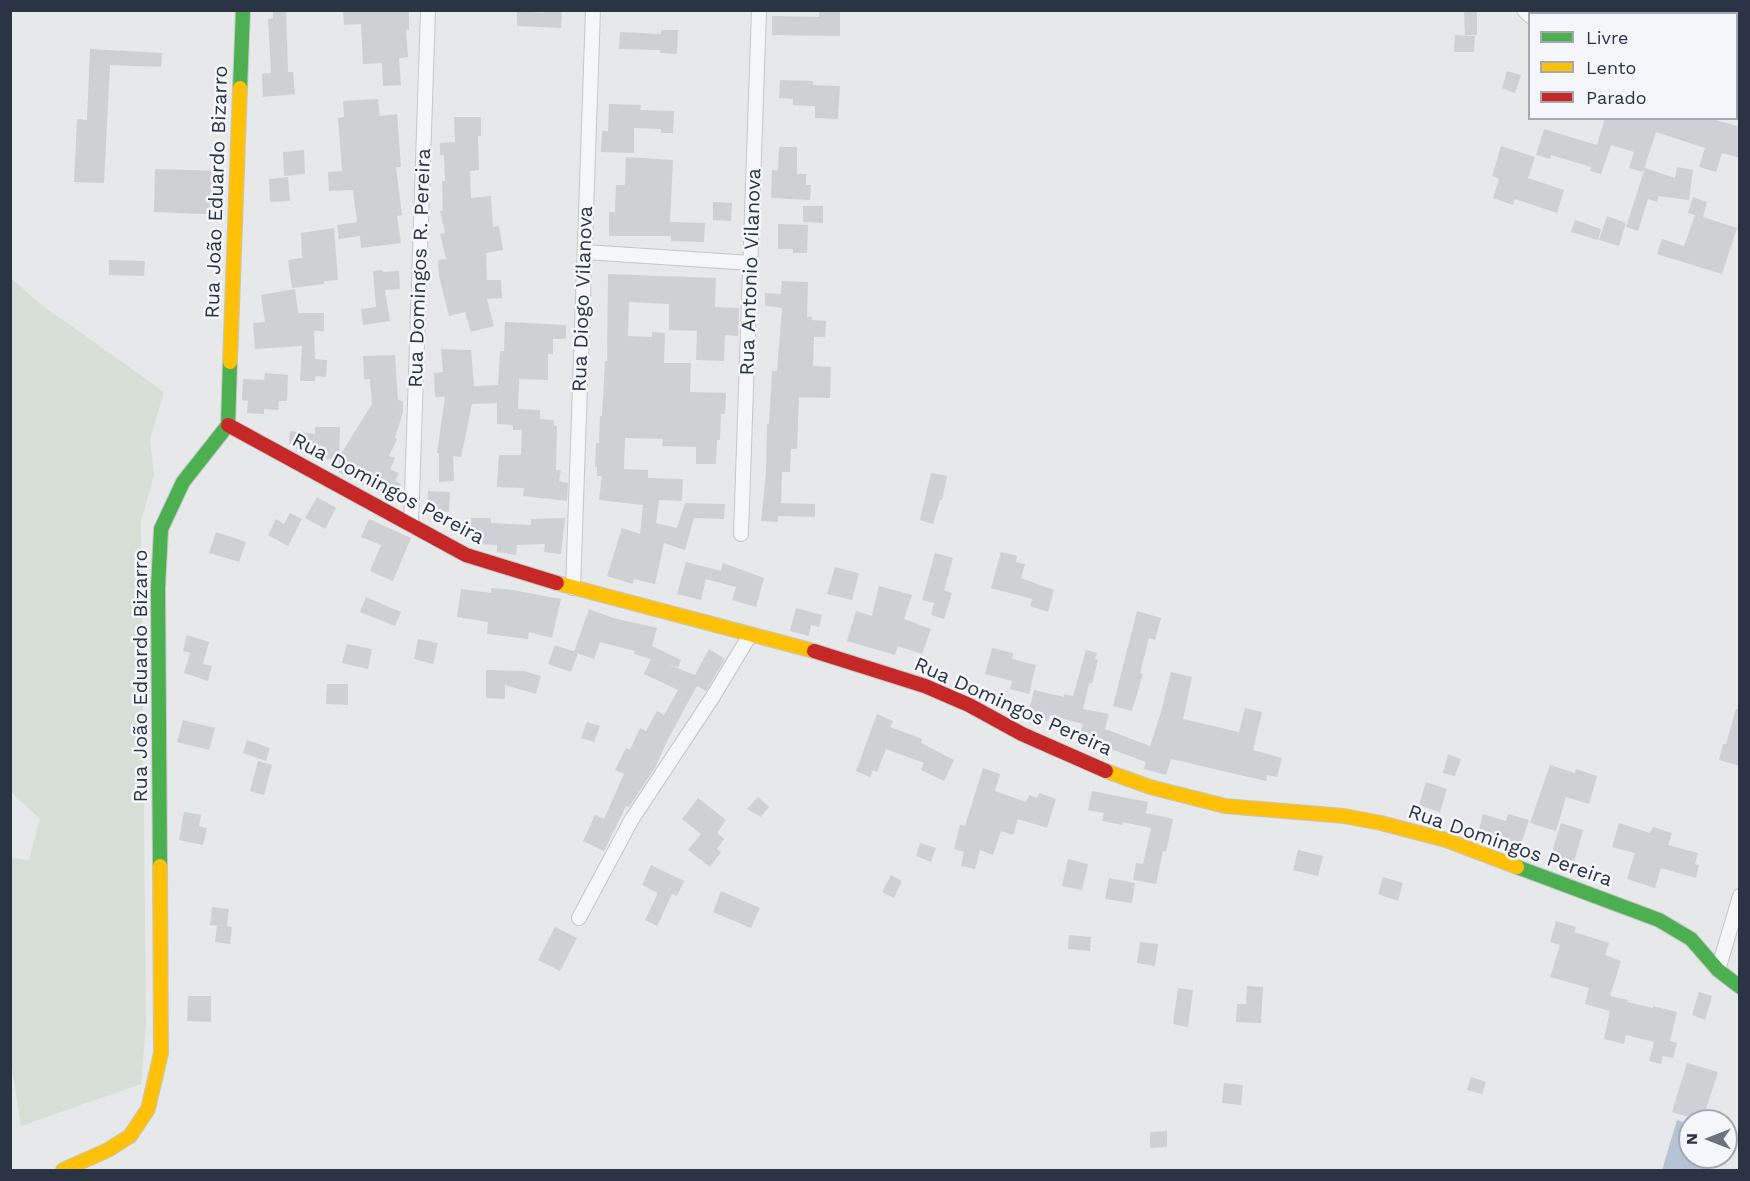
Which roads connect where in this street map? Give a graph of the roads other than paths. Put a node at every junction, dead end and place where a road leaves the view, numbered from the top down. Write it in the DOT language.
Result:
graph roads {
  1 [pos="243,10"];
  2 [pos="428,10"];
  3 [pos="593,10"];
  4 [pos="759,10"];
  5 [pos="585,252"];
  6 [pos="751,263"];
  7 [pos="228,425"];
  8 [pos="411,525"];
  9 [pos="741,534"];
  10 [pos="573,588"];
  11 [pos="750,635"];
  12 [pos="1740,896"];
  13 [pos="579,918"];
  14 [pos="1718,970"];
  15 [pos="1740,987"];
  16 [pos="63,1170"];
  1 -- 7 [label="street, Rua João Eduardo Bizarro"];
  2 -- 8 [label="street, Rua Domingos R. Pereira"];
  3 -- 5 [label="street, Rua Diogo Vilanova"];
  4 -- 6 [label="street, Rua Antonio Vilanova"];
  5 -- 6 [label="street"];
  5 -- 10 [label="street, Rua Diogo Vilanova"];
  6 -- 9 [label="street, Rua Antonio Vilanova"];
  7 -- 8 [label="street, Rua Domingos Pereira"];
  7 -- 16 [label="street, Rua João Eduardo Bizarro"];
  8 -- 10 [label="street, Rua Domingos Pereira"];
  10 -- 11 [label="street, Rua Domingos Pereira"];
  11 -- 13 [label="street"];
  11 -- 14 [label="street, Rua Domingos Pereira"];
  12 -- 14 [label="street"];
  14 -- 15 [label="street, Rua Domingos Pereira"];
}
